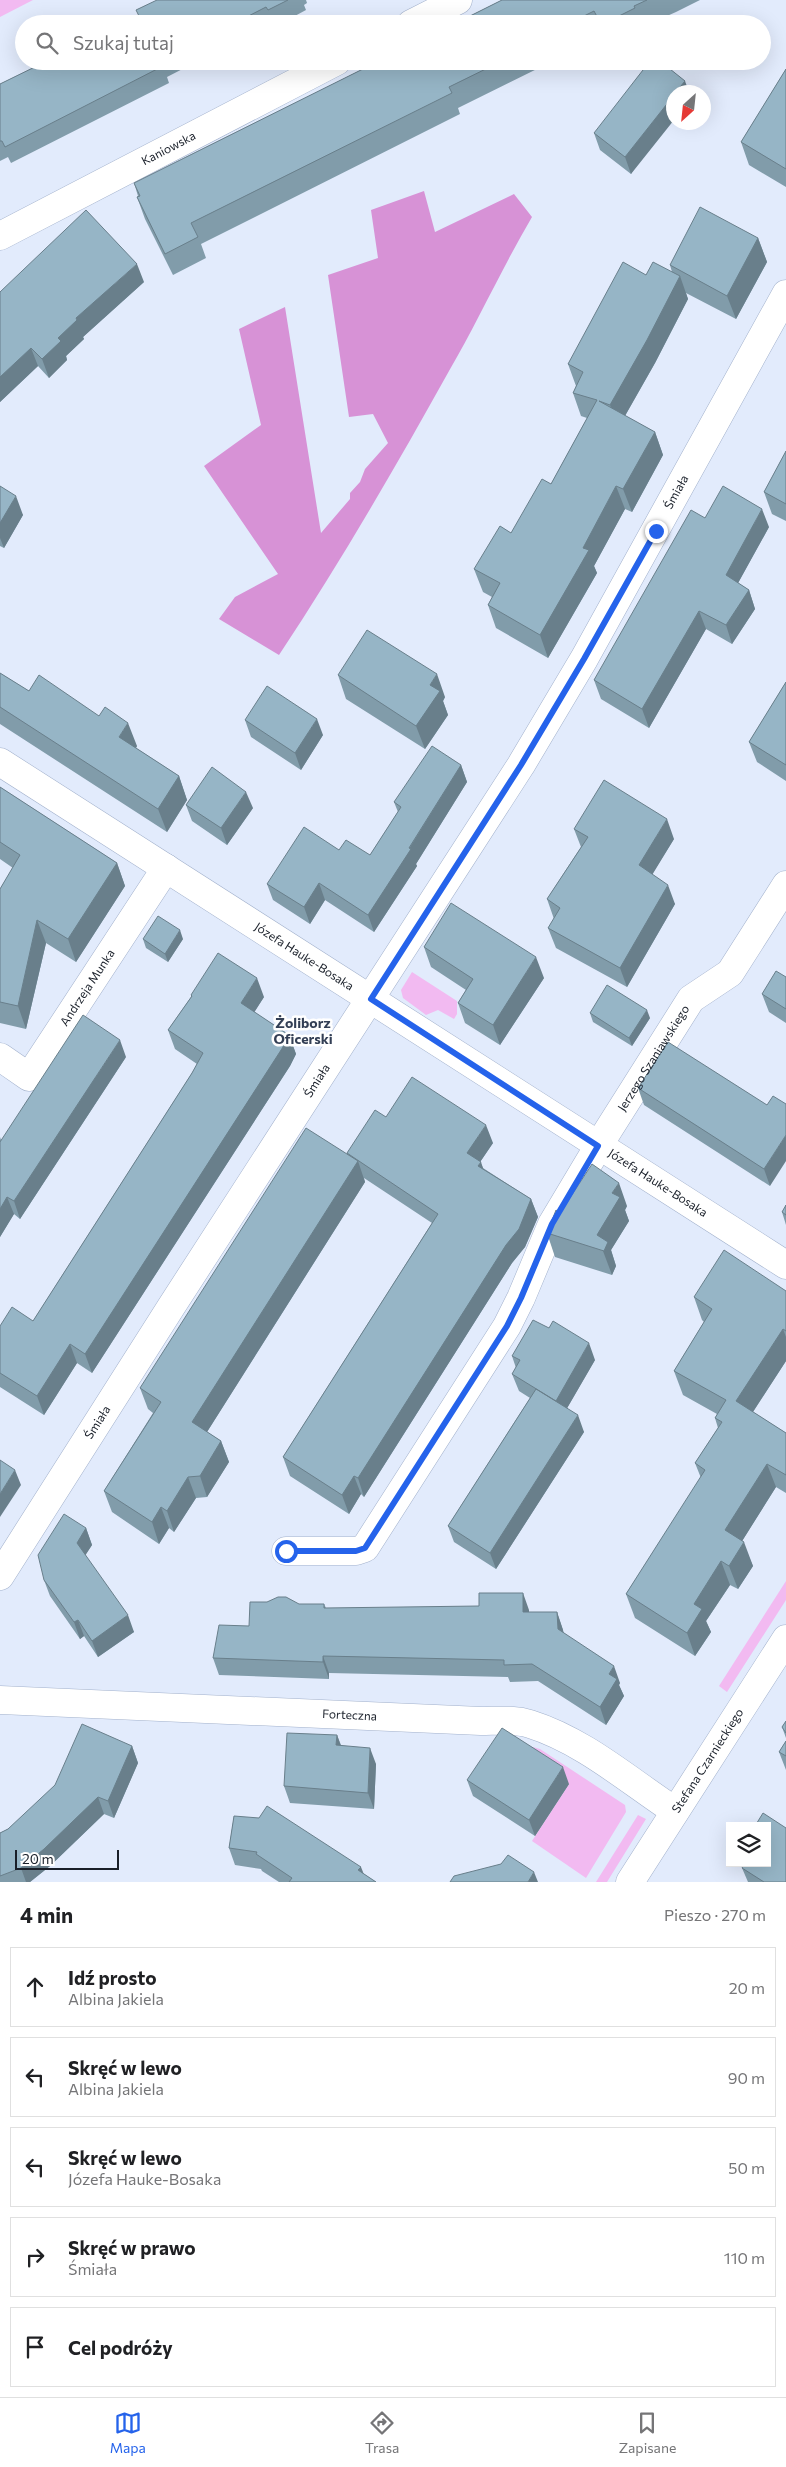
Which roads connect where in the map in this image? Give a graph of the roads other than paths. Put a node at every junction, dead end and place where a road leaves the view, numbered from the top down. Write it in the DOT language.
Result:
graph roads {
  1 [pos="458,0"];
  2 [pos="429,15"];
  3 [pos="320,70"];
  4 [pos="0,236"];
  5 [pos="786,294"];
  6 [pos="0,762"];
  7 [pos="166,868"];
  8 [pos="786,884"];
  9 [pos="371,999"];
  10 [pos="0,1057"];
  11 [pos="598,1146"];
  12 [pos="786,1265"];
  13 [pos="286,1551"];
  14 [pos="0,1576"];
  15 [pos="786,1639"];
  16 [pos="0,1700"];
  17 [pos="675,1812"];
  18 [pos="630,1882"];
  1 -- 2 [label="street"];
  3 -- 4 [label="street, Kaniowska"];
  5 -- 9 [label="street, Śmiała"];
  6 -- 7 [label="street, Józefa Hauke-Bosaka"];
  7 -- 9 [label="street, Józefa Hauke-Bosaka"];
  7 -- 10 [label="street, Andrzeja Munka"];
  8 -- 11 [label="street, Jerzego Szaniawskiego"];
  9 -- 11 [label="street, Józefa Hauke-Bosaka"];
  9 -- 14 [label="street, Śmiała"];
  11 -- 12 [label="street, Józefa Hauke-Bosaka"];
  11 -- 13 [label="street, Jerzego Szaniawskiego"];
  15 -- 17 [label="street, Stefana Czarnieckiego"];
  16 -- 17 [label="street, Forteczna"];
  17 -- 18 [label="street, Stefana Czarnieckiego"];
}
